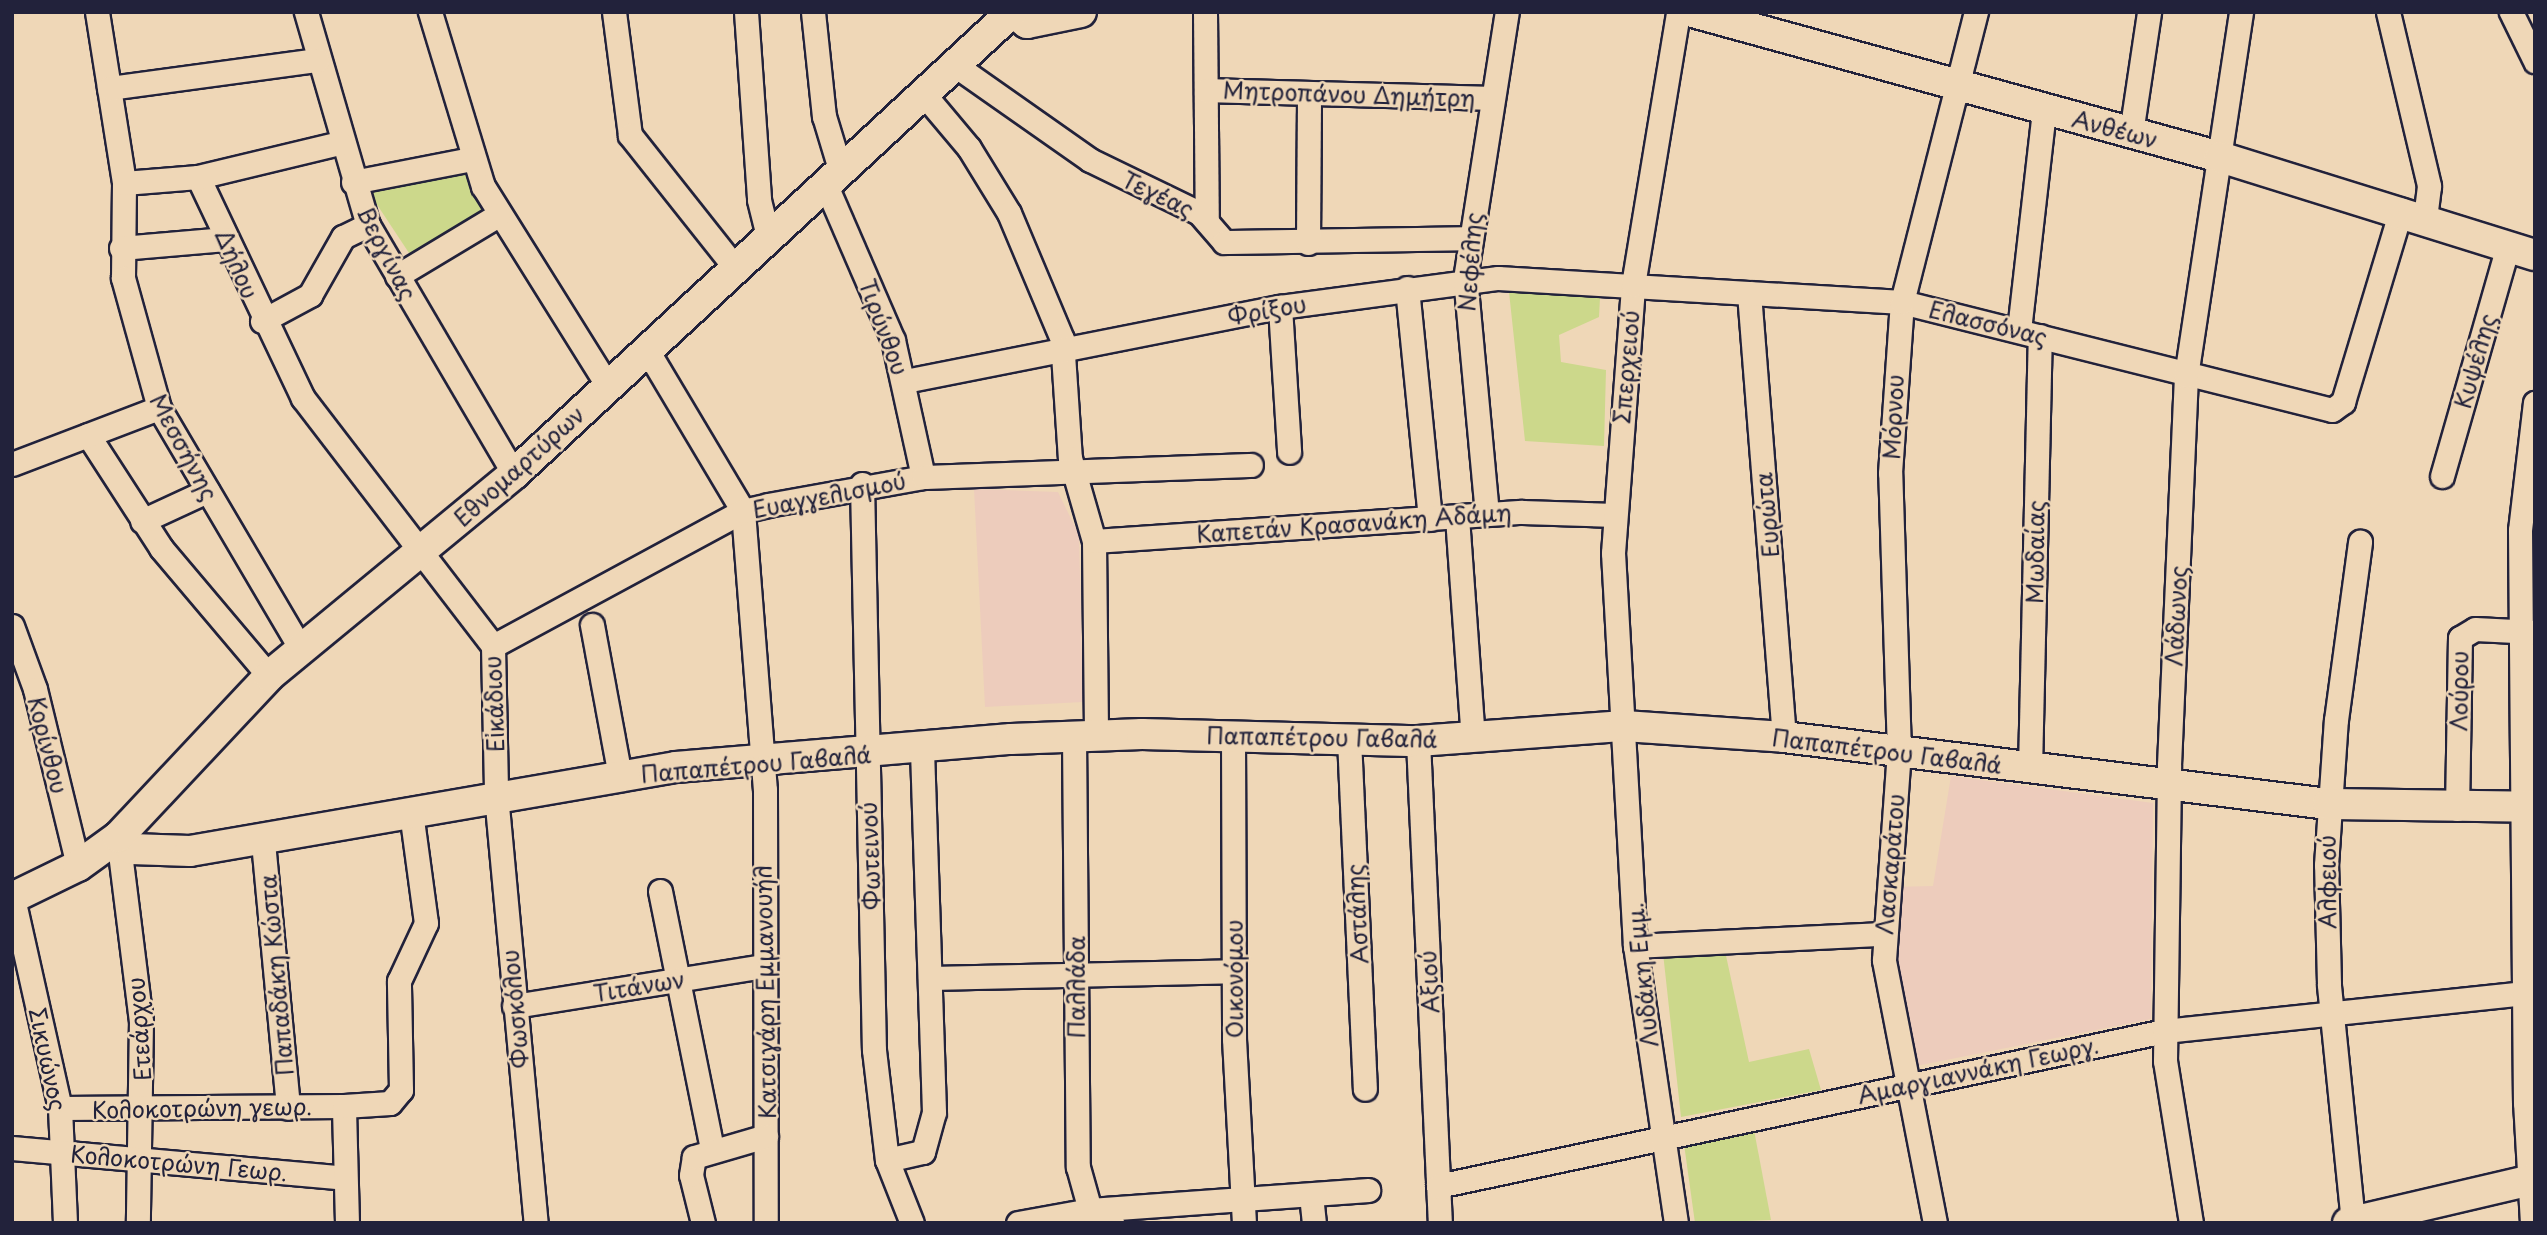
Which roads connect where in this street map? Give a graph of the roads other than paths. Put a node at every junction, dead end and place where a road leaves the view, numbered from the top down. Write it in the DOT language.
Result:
graph roads {
  1 [pos="97,12"];
  2 [pos="306,12"];
  3 [pos="430,12"];
  4 [pos="614,12"];
  5 [pos="746,12"];
  6 [pos="813,12"];
  7 [pos="1081,12"];
  8 [pos="1205,12"];
  9 [pos="1507,12"];
  10 [pos="1678,12"];
  11 [pos="1693,12"];
  12 [pos="1976,12"];
  13 [pos="2149,12"];
  14 [pos="2241,12"];
  15 [pos="2388,12"];
  16 [pos="2511,12"];
  17 [pos="1026,15"];
  18 [pos="317,60"];
  19 [pos="2535,61"];
  20 [pos="952,63"];
  21 [pos="1953,87"];
  22 [pos="109,88"];
  23 [pos="1206,90"];
  24 [pos="922,92"];
  25 [pos="1309,95"];
  26 [pos="1492,98"];
  27 [pos="2044,109"];
  28 [pos="2132,133"];
  29 [pos="340,143"];
  30 [pos="2220,157"];
  31 [pos="471,159"];
  32 [pos="832,176"];
  33 [pos="198,177"];
  34 [pos="353,182"];
  35 [pos="124,183"];
  36 [pos="2413,214"];
  37 [pos="498,215"];
  38 [pos="1207,221"];
  39 [pos="368,225"];
  40 [pos="768,235"];
  41 [pos="1468,238"];
  42 [pos="226,239"];
  43 [pos="1308,243"];
  44 [pos="121,248"];
  45 [pos="2521,250"];
  46 [pos="734,266"];
  47 [pos="397,276"];
  48 [pos="1465,279"];
  49 [pos="1633,285"];
  50 [pos="1407,288"];
  51 [pos="1749,293"];
  52 [pos="1902,302"];
  53 [pos="1280,307"];
  54 [pos="262,321"];
  55 [pos="2030,333"];
  56 [pos="1064,349"];
  57 [pos="647,350"];
  58 [pos="2186,376"];
  59 [pos="905,381"];
  60 [pos="608,386"];
  61 [pos="2535,403"];
  62 [pos="159,408"];
  63 [pos="88,435"];
  64 [pos="1289,452"];
  65 [pos="12,464"];
  66 [pos="1251,466"];
  67 [pos="2529,470"];
  68 [pos="1072,471"];
  69 [pos="514,474"];
  70 [pos="2442,476"];
  71 [pos="923,477"];
  72 [pos="862,484"];
  73 [pos="207,491"];
  74 [pos="743,511"];
  75 [pos="1487,514"];
  76 [pos="1615,515"];
  77 [pos="1457,517"];
  78 [pos="1430,519"];
  79 [pos="142,521"];
  80 [pos="1094,541"];
  81 [pos="2360,542"];
  82 [pos="421,554"];
  83 [pos="592,625"];
  84 [pos="12,626"];
  85 [pos="2529,631"];
  86 [pos="494,646"];
  87 [pos="301,649"];
  88 [pos="269,676"];
  89 [pos="1624,726"];
  90 [pos="1085,735"];
  91 [pos="1233,736"];
  92 [pos="1784,737"];
  93 [pos="1473,738"];
  94 [pos="1349,739"];
  95 [pos="1418,741"];
  96 [pos="922,750"];
  97 [pos="1899,752"];
  98 [pos="866,756"];
  99 [pos="763,761"];
  100 [pos="2030,769"];
  101 [pos="620,776"];
  102 [pos="2168,786"];
  103 [pos="496,795"];
  104 [pos="2328,804"];
  105 [pos="2529,807"];
  106 [pos="2457,809"];
  107 [pos="411,812"];
  108 [pos="118,837"];
  109 [pos="263,842"];
  110 [pos="78,866"];
  111 [pos="660,891"];
  112 [pos="13,898"];
  113 [pos="1882,934"];
  114 [pos="1635,946"];
  115 [pos="764,966"];
  116 [pos="1233,971"];
  117 [pos="1076,974"];
  118 [pos="931,978"];
  119 [pos="683,979"];
  120 [pos="2529,992"];
  121 [pos="514,1006"];
  122 [pos="2333,1011"];
  123 [pos="2164,1031"];
  124 [pos="1907,1083"];
  125 [pos="1365,1089"];
  126 [pos="344,1106"];
  127 [pos="60,1108"];
  128 [pos="288,1108"];
  129 [pos="144,1110"];
  130 [pos="766,1136"];
  131 [pos="1663,1138"];
  132 [pos="12,1149"];
  133 [pos="712,1150"];
  134 [pos="65,1152"];
  135 [pos="141,1159"];
  136 [pos="887,1160"];
  137 [pos="345,1178"];
  138 [pos="2531,1180"];
  139 [pos="1438,1186"];
  140 [pos="1368,1190"];
  141 [pos="1311,1195"];
  142 [pos="1090,1210"];
  143 [pos="1242,1212"];
  144 [pos="2362,1221"];
  145 [pos="65,1223"];
  146 [pos="138,1223"];
  147 [pos="347,1223"];
  148 [pos="536,1223"];
  149 [pos="703,1223"];
  150 [pos="766,1223"];
  151 [pos="912,1223"];
  152 [pos="1018,1223"];
  153 [pos="1112,1223"];
  154 [pos="1314,1223"];
  155 [pos="1440,1223"];
  156 [pos="1676,1223"];
  157 [pos="1935,1223"];
  158 [pos="2191,1223"];
  159 [pos="2532,1223"];
  1 -- 22 [label="street"];
  2 -- 18 [label="street, Βεργίνας"];
  3 -- 31 [label="street"];
  4 -- 46 [label="street"];
  5 -- 40 [label="street"];
  6 -- 32 [label="street, Τιρύνθου"];
  7 -- 17 [label="street"];
  8 -- 23 [label="street"];
  9 -- 26 [label="street, Νεφέλης"];
  10 -- 49 [label="street, Σπερχειού"];
  11 -- 21 [label="street, Ανθέων"];
  12 -- 21 [label="street, Μόρνου"];
  13 -- 28 [label="street"];
  14 -- 30 [label="street, Λάδωνος"];
  15 -- 36 [label="street"];
  16 -- 19 [label="street"];
  17 -- 20 [label="street, Εθνομαρτύρων"];
  18 -- 22 [label="street"];
  18 -- 29 [label="street, Βεργίνας"];
  20 -- 24 [label="street, Εθνομαρτύρων"];
  20 -- 38 [label="street, Τεγέας"];
  21 -- 27 [label="street, Ανθέων"];
  21 -- 52 [label="street, Μόρνου"];
  22 -- 35 [label="street"];
  23 -- 25 [label="street, Μητροπάνου Δημήτρη"];
  23 -- 38 [label="street"];
  24 -- 32 [label="street, Εθνομαρτύρων"];
  24 -- 56 [label="street"];
  25 -- 26 [label="street, Μητροπάνου Δημήτρη"];
  25 -- 43 [label="street"];
  26 -- 41 [label="street, Νεφέλης"];
  27 -- 28 [label="street, Ανθέων"];
  27 -- 55 [label="street, Μωδαίας"];
  28 -- 30 [label="street, Ανθέων"];
  29 -- 33 [label="street"];
  29 -- 34 [label="street, Βεργίνας"];
  30 -- 36 [label="street, Ανθέων"];
  30 -- 58 [label="street, Λάδωνος"];
  31 -- 34 [label="street"];
  31 -- 37 [label="street"];
  32 -- 40 [label="street, Εθνομαρτύρων"];
  32 -- 59 [label="street, Τιρύνθου"];
  33 -- 35 [label="street"];
  33 -- 42 [label="street, Δήλου"];
  34 -- 39 [label="street, Βεργίνας"];
  35 -- 44 [label="street, Μεσσήνης"];
  36 -- 45 [label="street, Ανθέων"];
  36 -- 58 [label="street, Ελασσόνας"];
  37 -- 47 [label="street"];
  37 -- 60 [label="street"];
  38 -- 43 [label="street, Τεγέας"];
  39 -- 47 [label="street, Βεργίνας"];
  39 -- 54 [label="street"];
  40 -- 46 [label="street, Εθνομαρτύρων"];
  41 -- 43 [label="street, Τεγέας"];
  41 -- 48 [label="street, Νεφέλης"];
  42 -- 44 [label="street"];
  42 -- 54 [label="street, Δήλου"];
  44 -- 62 [label="street, Μεσσήνης"];
  45 -- 70 [label="street, Κυψέλης"];
  46 -- 57 [label="street, Εθνομαρτύρων"];
  47 -- 69 [label="street, Βεργίνας"];
  48 -- 49 [label="street, Φρίξου"];
  48 -- 50 [label="street, Φρίξου"];
  48 -- 75 [label="street, Νεφέλης"];
  49 -- 51 [label="street, Ελασσόνας"];
  49 -- 76 [label="street, Σπερχειού"];
  50 -- 53 [label="street, Φρίξου"];
  50 -- 78 [label="street"];
  51 -- 52 [label="street, Ελασσόνας"];
  51 -- 92 [label="street, Ευρώτα"];
  52 -- 55 [label="street, Ελασσόνας"];
  52 -- 97 [label="street, Μόρνου"];
  53 -- 56 [label="street, Φρίξου"];
  53 -- 64 [label="street"];
  54 -- 82 [label="street, Δήλου"];
  55 -- 58 [label="street, Ελασσόνας"];
  55 -- 100 [label="street, Μωδαίας"];
  56 -- 59 [label="street, Φρίξου"];
  56 -- 68 [label="street"];
  57 -- 60 [label="street, Εθνομαρτύρων"];
  57 -- 74 [label="street"];
  58 -- 102 [label="street, Λάδωνος"];
  59 -- 71 [label="street, Τιρύνθου"];
  60 -- 69 [label="street, Εθνομαρτύρων"];
  61 -- 67 [label="street"];
  62 -- 63 [label="street"];
  62 -- 73 [label="street, Μεσσήνης"];
  63 -- 65 [label="street"];
  63 -- 79 [label="street"];
  66 -- 68 [label="street, Ευαγγελισμού"];
  67 -- 85 [label="street"];
  68 -- 71 [label="street, Ευαγγελισμού"];
  68 -- 80 [label="street"];
  69 -- 82 [label="street, Εθνομαρτύρων"];
  71 -- 72 [label="street, Ευαγγελισμού"];
  72 -- 74 [label="street, Ευαγγελισμού"];
  72 -- 98 [label="street, Φωτεινού"];
  73 -- 79 [label="street"];
  73 -- 87 [label="street, Μεσσήνης"];
  74 -- 86 [label="street, Ευαγγελισμού"];
  74 -- 99 [label="street, Κατσιγάρη Εμμανουήλ"];
  75 -- 76 [label="street, Καπετάν Κρασανάκη Αδάμη"];
  75 -- 77 [label="street, Καπετάν Κρασανάκη Αδάμη"];
  76 -- 89 [label="street, Σπερχειού"];
  77 -- 78 [label="street, Καπετάν Κρασανάκη Αδάμη"];
  77 -- 93 [label="street"];
  78 -- 80 [label="street, Καπετάν Κρασανάκη Αδάμη"];
  79 -- 88 [label="street"];
  80 -- 90 [label="street"];
  81 -- 104 [label="street, Αλφειού"];
  82 -- 86 [label="street, Εἰκάδιου"];
  82 -- 87 [label="street, Εθνομαρτύρων"];
  83 -- 101 [label="street"];
  84 -- 110 [label="street, Κορίνθου"];
  85 -- 105 [label="street"];
  85 -- 106 [label="street, Λούρου"];
  86 -- 103 [label="street, Εἰκάδιου"];
  87 -- 88 [label="street, Εθνομαρτύρων"];
  88 -- 108 [label="street, Εθνομαρτύρων"];
  89 -- 92 [label="street, Παπαπέτρου Γαβαλά"];
  89 -- 93 [label="street, Παπαπέτρου Γαβαλά"];
  89 -- 114 [label="street, Λυδάκη Εμμ."];
  90 -- 91 [label="street, Παπαπέτρου Γαβαλά"];
  90 -- 96 [label="street, Παπαπέτρου Γαβαλά"];
  90 -- 117 [label="street, Παλλάδα"];
  91 -- 94 [label="street, Παπαπέτρου Γαβαλά"];
  91 -- 116 [label="street, Οικονόμου"];
  92 -- 97 [label="street, Παπαπέτρου Γαβαλά"];
  93 -- 95 [label="street, Παπαπέτρου Γαβαλά"];
  94 -- 95 [label="street, Παπαπέτρου Γαβαλά"];
  94 -- 125 [label="street, Αστάλης"];
  95 -- 139 [label="street, Αξιού"];
  96 -- 98 [label="street, Παπαπέτρου Γαβαλά"];
  96 -- 118 [label="street"];
  97 -- 100 [label="street, Παπαπέτρου Γαβαλά"];
  97 -- 113 [label="street, Λασκαράτου"];
  98 -- 99 [label="street, Παπαπέτρου Γαβαλά"];
  98 -- 136 [label="street, Φωτεινού"];
  99 -- 101 [label="street, Παπαπέτρου Γαβαλά"];
  99 -- 115 [label="street, Κατσιγάρη Εμμανουήλ"];
  100 -- 102 [label="street, Παπαπέτρου Γαβαλά"];
  101 -- 103 [label="street, Παπαπέτρου Γαβαλά"];
  102 -- 104 [label="street, Παπαπέτρου Γαβαλά"];
  102 -- 123 [label="street, Λάδωνος"];
  103 -- 107 [label="street, Παπαπέτρου Γαβαλά"];
  103 -- 121 [label="street, Φωσκόλου"];
  104 -- 106 [label="street, Παπαπέτρου Γαβαλά"];
  104 -- 122 [label="street, Αλφειού"];
  105 -- 106 [label="street, Παπαπέτρου Γαβαλά"];
  105 -- 120 [label="street"];
  107 -- 109 [label="street, Παπαπέτρου Γαβαλά"];
  107 -- 126 [label="street, Κολοκοτρώνη γεωρ."];
  108 -- 109 [label="street, Παπαπέτρου Γαβαλά"];
  108 -- 110 [label="street, Εθνομαρτύρων"];
  108 -- 129 [label="street, Ετεάρχου"];
  109 -- 128 [label="street, Παπαδάκη Κώστα"];
  110 -- 112 [label="street, Εθνομαρτύρων"];
  111 -- 119 [label="street"];
  112 -- 127 [label="street, Σικυώνος"];
  113 -- 114 [label="street"];
  113 -- 124 [label="street, Λασκαράτου"];
  114 -- 131 [label="street, Λυδάκη Εμμ."];
  115 -- 119 [label="street, Τιτάνων"];
  115 -- 130 [label="street, Κατσιγάρη Εμμανουήλ"];
  116 -- 117 [label="street"];
  116 -- 143 [label="street, Οικονόμου"];
  117 -- 118 [label="street"];
  117 -- 142 [label="street, Παλλάδα"];
  118 -- 136 [label="street"];
  119 -- 121 [label="street, Τιτάνων"];
  119 -- 133 [label="street"];
  120 -- 122 [label="street, Αμαργιαννάκη Γεωργ."];
  120 -- 138 [label="street"];
  121 -- 148 [label="street, Φωσκόλου"];
  122 -- 123 [label="street, Αμαργιαννάκη Γεωργ."];
  122 -- 144 [label="street, Αλφειού"];
  123 -- 124 [label="street, Αμαργιαννάκη Γεωργ."];
  123 -- 158 [label="street, Λάδωνος"];
  124 -- 131 [label="street, Αμαργιαννάκη Γεωργ."];
  124 -- 157 [label="street, Λασκαράτου"];
  126 -- 128 [label="street, Κολοκοτρώνη γεωρ."];
  126 -- 137 [label="street"];
  127 -- 129 [label="street, Κολοκοτρώνη γεωρ."];
  127 -- 134 [label="street, Σικυώνος"];
  128 -- 129 [label="street, Κολοκοτρώνη γεωρ."];
  129 -- 135 [label="street, Ετεάρχου"];
  130 -- 133 [label="street"];
  130 -- 150 [label="street, Κατσιγάρη Εμμανουήλ"];
  131 -- 139 [label="street, Αμαργιαννάκη Γεωργ."];
  131 -- 156 [label="street, Λυδάκη Εμμ."];
  132 -- 134 [label="street, Κολοκοτρώνη Γεωρ."];
  133 -- 149 [label="street"];
  134 -- 135 [label="street, Κολοκοτρώνη Γεωρ."];
  134 -- 145 [label="street, Σικυώνος"];
  135 -- 137 [label="street, Κολοκοτρώνη Γεωρ."];
  135 -- 146 [label="street, Ετεάρχου"];
  136 -- 151 [label="street, Φωτεινού"];
  137 -- 147 [label="street"];
  138 -- 144 [label="street"];
  138 -- 159 [label="street"];
  139 -- 155 [label="street, Αξιού"];
  140 -- 141 [label="street"];
  141 -- 143 [label="street"];
  141 -- 154 [label="street"];
  142 -- 143 [label="street"];
  142 -- 152 [label="street"];
  142 -- 153 [label="street"];
}
